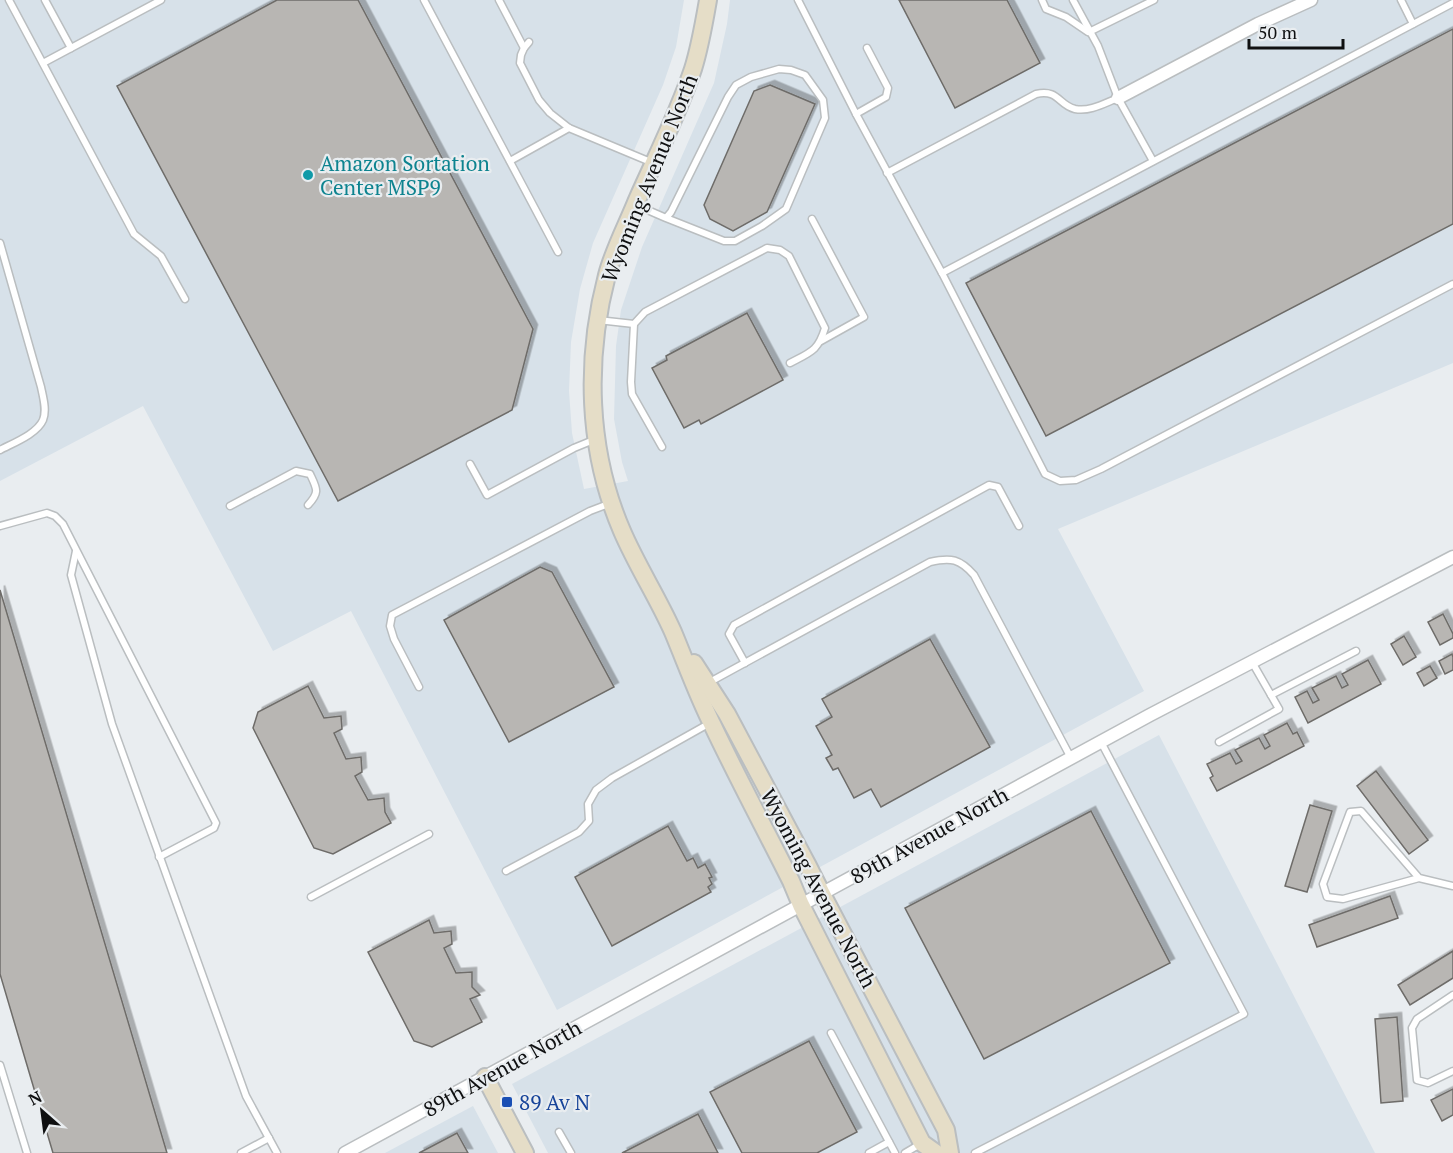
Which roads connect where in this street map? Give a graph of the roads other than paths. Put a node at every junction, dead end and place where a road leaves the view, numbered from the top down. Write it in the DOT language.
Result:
graph roads {
  1 [pos="9,0"];
  2 [pos="45,0"];
  3 [pos="161,0"];
  4 [pos="424,0"];
  5 [pos="499,0"];
  6 [pos="708,0"];
  7 [pos="798,0"];
  8 [pos="1042,0"];
  9 [pos="1073,0"];
  10 [pos="1154,0"];
  11 [pos="1311,0"];
  12 [pos="1401,0"];
  13 [pos="1453,3"];
  14 [pos="1413,24"];
  15 [pos="1089,32"];
  16 [pos="529,42"];
  17 [pos="71,48"];
  18 [pos="524,48"];
  19 [pos="867,48"];
  20 [pos="43,63"];
  21 [pos="1118,98"];
  22 [pos="856,114"];
  23 [pos="569,128"];
  24 [pos="510,161"];
  25 [pos="1153,161"];
  26 [pos="653,163"];
  27 [pos="887,172"];
  28 [pos="635,205"];
  29 [pos="666,218"];
  30 [pos="812,219"];
  31 [pos="0,243"];
  32 [pos="558,252"];
  33 [pos="942,273"];
  34 [pos="1453,284"];
  35 [pos="185,299"];
  36 [pos="598,320"];
  37 [pos="634,324"];
  38 [pos="821,342"];
  39 [pos="790,363"];
  40 [pos="596,439"];
  41 [pos="663,447"];
  42 [pos="0,450"];
  43 [pos="470,464"];
  44 [pos="611,502"];
  45 [pos="308,505"];
  46 [pos="230,506"];
  47 [pos="0,526"];
  48 [pos="1019,526"];
  49 [pos="76,551"];
  50 [pos="1453,557"];
  51 [pos="672,630"];
  52 [pos="1356,651"];
  53 [pos="1252,662"];
  54 [pos="745,663"];
  55 [pos="707,683"];
  56 [pos="418,687"];
  57 [pos="1271,695"];
  58 [pos="711,723"];
  59 [pos="1101,742"];
  60 [pos="1219,742"];
  61 [pos="1071,758"];
  62 [pos="429,834"];
  63 [pos="159,857"];
  64 [pos="506,871"];
  65 [pos="1419,878"];
  66 [pos="1453,886"];
  67 [pos="822,894"];
  68 [pos="311,897"];
  69 [pos="801,905"];
  70 [pos="1453,995"];
  71 [pos="831,1033"];
  72 [pos="0,1065"];
  73 [pos="1453,1071"];
  74 [pos="485,1077"];
  75 [pos="559,1132"];
  76 [pos="268,1138"];
  77 [pos="889,1142"];
  78 [pos="922,1143"];
  79 [pos="27,1153"];
  80 [pos="241,1153"];
  81 [pos="277,1153"];
  82 [pos="345,1153"];
  83 [pos="525,1153"];
  84 [pos="571,1153"];
  85 [pos="869,1153"];
  86 [pos="895,1153"];
  87 [pos="904,1153"];
  88 [pos="936,1153"];
  89 [pos="950,1153"];
  90 [pos="975,1153"];
  1 -- 20 [label="lane"];
  2 -- 17 [label="lane"];
  3 -- 17 [label="lane"];
  4 -- 24 [label="lane"];
  5 -- 18 [label="lane"];
  6 -- 26 [label="street, Wyoming Avenue North"];
  7 -- 22 [label="lane"];
  8 -- 15 [label="lane"];
  9 -- 15 [label="lane"];
  10 -- 15 [label="lane"];
  11 -- 21 [label="street"];
  12 -- 14 [label="lane"];
  13 -- 14 [label="lane"];
  14 -- 25 [label="lane"];
  15 -- 21 [label="lane"];
  16 -- 18 [label="lane"];
  17 -- 20 [label="lane"];
  18 -- 23 [label="lane"];
  19 -- 22 [label="lane"];
  20 -- 35 [label="lane"];
  21 -- 25 [label="lane"];
  21 -- 27 [label="lane"];
  22 -- 27 [label="lane"];
  23 -- 24 [label="lane"];
  23 -- 26 [label="lane"];
  24 -- 32 [label="lane"];
  25 -- 33 [label="lane"];
  26 -- 28 [label="street, Wyoming Avenue North"];
  27 -- 33 [label="lane"];
  28 -- 29 [label="lane"];
  28 -- 36 [label="street, Wyoming Avenue North"];
  29 -- 29 [label="lane"];
  30 -- 38 [label="lane"];
  31 -- 42 [label="lane"];
  33 -- 34 [label="lane"];
  36 -- 37 [label="lane"];
  36 -- 40 [label="street, Wyoming Avenue North"];
  37 -- 38 [label="lane"];
  37 -- 41 [label="lane"];
  38 -- 39 [label="lane"];
  40 -- 43 [label="lane"];
  40 -- 44 [label="street, Wyoming Avenue North"];
  44 -- 51 [label="street, Wyoming Avenue North"];
  44 -- 56 [label="lane"];
  45 -- 46 [label="lane"];
  47 -- 49 [label="lane"];
  48 -- 54 [label="lane"];
  49 -- 63 [label="lane"];
  49 -- 63 [label="lane"];
  50 -- 53 [label="street, 89th Avenue North"];
  51 -- 55 [label="street, Wyoming Avenue North"];
  51 -- 58 [label="street, Wyoming Avenue North"];
  52 -- 57 [label="lane"];
  53 -- 57 [label="lane"];
  53 -- 59 [label="street, 89th Avenue North"];
  54 -- 55 [label="lane"];
  54 -- 61 [label="lane"];
  55 -- 67 [label="street, Wyoming Avenue North"];
  57 -- 60 [label="lane"];
  58 -- 64 [label="lane"];
  58 -- 69 [label="street, Wyoming Avenue North"];
  59 -- 61 [label="street, 89th Avenue North"];
  59 -- 90 [label="lane"];
  61 -- 67 [label="street, 89th Avenue North"];
  62 -- 68 [label="lane"];
  63 -- 76 [label="lane"];
  65 -- 65 [label="lane"];
  65 -- 66 [label="lane"];
  67 -- 69 [label="street, 89th Avenue North"];
  67 -- 89 [label="street, Wyoming Avenue North"];
  69 -- 74 [label="street, 89th Avenue North"];
  69 -- 78 [label="street, Wyoming Avenue North"];
  70 -- 73 [label="lane"];
  71 -- 77 [label="lane"];
  72 -- 79 [label="lane"];
  74 -- 82 [label="street, 89th Avenue North"];
  74 -- 83 [label="street"];
  75 -- 84 [label="lane"];
  76 -- 80 [label="lane"];
  76 -- 81 [label="lane"];
  77 -- 85 [label="lane"];
  77 -- 86 [label="lane"];
  78 -- 87 [label="lane"];
  78 -- 88 [label="street, Wyoming Avenue North"];
}
